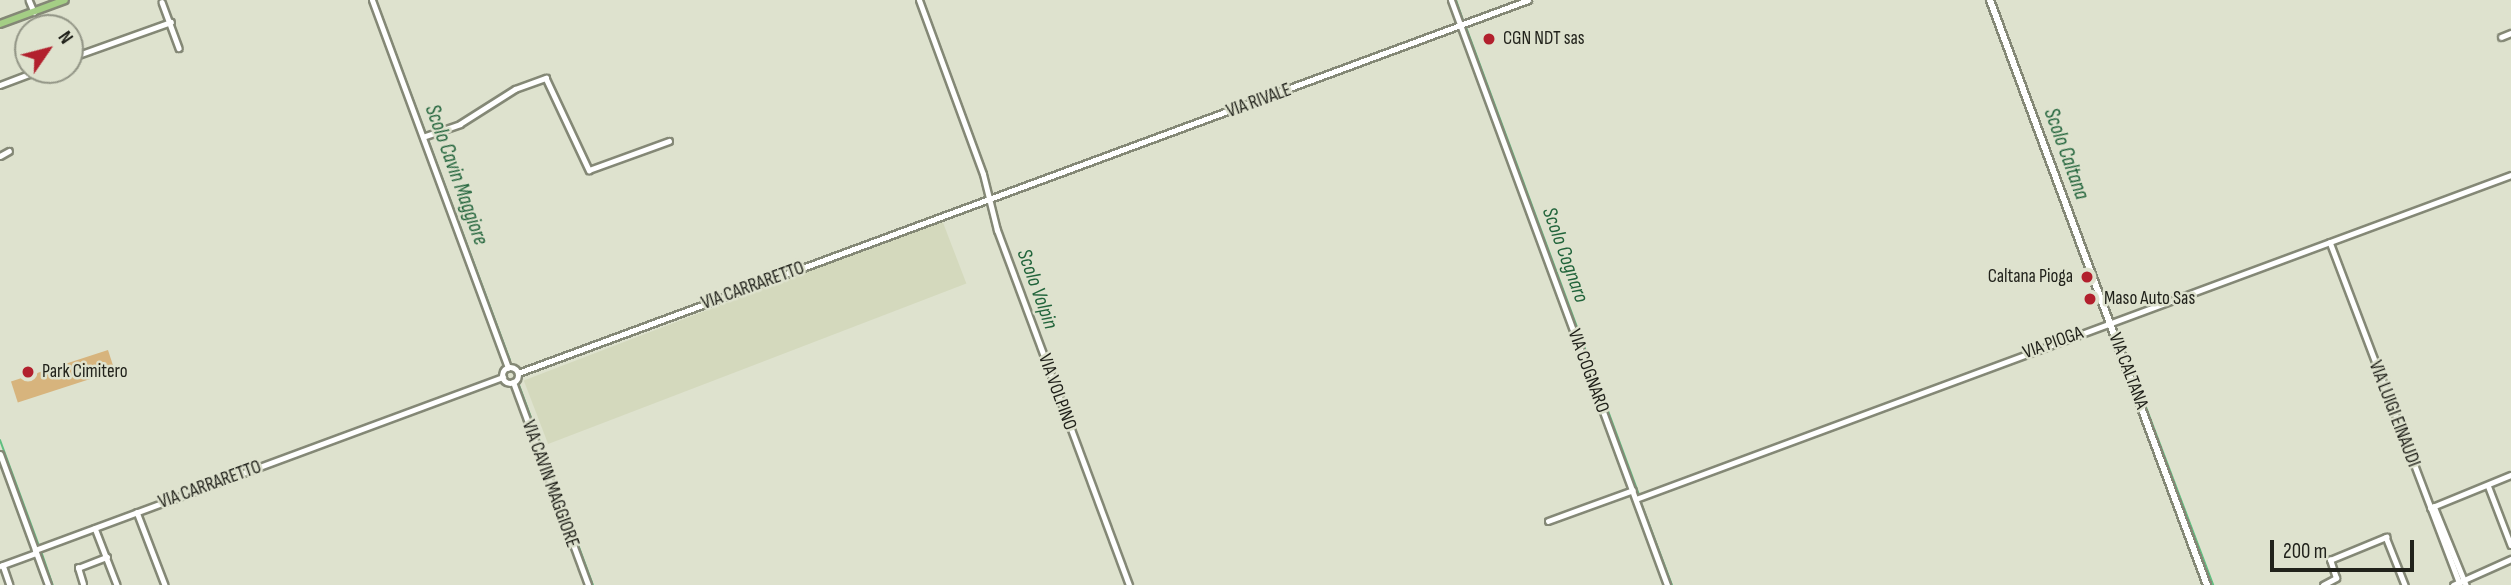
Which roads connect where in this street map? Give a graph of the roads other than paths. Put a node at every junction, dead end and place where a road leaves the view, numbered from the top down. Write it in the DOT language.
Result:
graph roads {
  1 [pos="29,0"];
  2 [pos="65,0"];
  3 [pos="372,0"];
  4 [pos="919,0"];
  5 [pos="1451,0"];
  6 [pos="1528,0"];
  7 [pos="1990,0"];
  8 [pos="162,2"];
  9 [pos="34,12"];
  10 [pos="171,22"];
  11 [pos="0,23"];
  12 [pos="1460,26"];
  13 [pos="2511,33"];
  14 [pos="2501,37"];
  15 [pos="179,48"];
  16 [pos="84,53"];
  17 [pos="426,136"];
  18 [pos="669,141"];
  19 [pos="9,151"];
  20 [pos="0,156"];
  21 [pos="2511,175"];
  22 [pos="991,198"];
  23 [pos="2330,242"];
  24 [pos="2109,323"];
  25 [pos="508,368"];
  26 [pos="518,373"];
  27 [pos="503,377"];
  28 [pos="513,382"];
  29 [pos="0,454"];
  30 [pos="2511,475"];
  31 [pos="2488,485"];
  32 [pos="1633,490"];
  33 [pos="1636,499"];
  34 [pos="2432,507"];
  35 [pos="137,512"];
  36 [pos="1548,521"];
  37 [pos="96,528"];
  38 [pos="2511,545"];
  39 [pos="36,552"];
  40 [pos="107,557"];
  41 [pos="2511,559"];
  42 [pos="1,565"];
  43 [pos="2463,578"];
  44 [pos="83,584"];
  45 [pos="2459,584"];
  46 [pos="10,585"];
  47 [pos="48,585"];
  48 [pos="117,585"];
  49 [pos="165,585"];
  50 [pos="588,585"];
  51 [pos="1129,585"];
  52 [pos="1667,585"];
  53 [pos="2207,585"];
  54 [pos="2323,585"];
  55 [pos="2405,585"];
  56 [pos="2453,585"];
  57 [pos="2466,585"];
  1 -- 9 [label="street"];
  2 -- 9 [label="main road"];
  3 -- 17 [label="street"];
  4 -- 22 [label="street, VIA VOLPINO"];
  5 -- 12 [label="street, VIA COGNARO"];
  6 -- 12 [label="street, VIA RIVALE"];
  7 -- 24 [label="main road, VIA CALTANA"];
  8 -- 10 [label="street"];
  9 -- 11 [label="main road"];
  10 -- 15 [label="street"];
  10 -- 16 [label="street"];
  12 -- 22 [label="street, VIA RIVALE"];
  12 -- 32 [label="street, VIA COGNARO"];
  13 -- 14 [label="street"];
  17 -- 18 [label="street"];
  17 -- 25 [label="street"];
  19 -- 20 [label="street"];
  21 -- 23 [label="street, VIA PIOGA"];
  22 -- 26 [label="street, VIA CARRARETTO"];
  22 -- 51 [label="street, VIA VOLPINO"];
  23 -- 24 [label="street, VIA PIOGA"];
  23 -- 34 [label="street, VIA LUIGI EINAUDI"];
  24 -- 33 [label="street, VIA PIOGA"];
  24 -- 53 [label="main road, VIA CALTANA"];
  25 -- 26 [label="street"];
  25 -- 27 [label="street"];
  26 -- 28 [label="street"];
  27 -- 28 [label="street"];
  27 -- 35 [label="street, VIA CARRARETTO"];
  28 -- 50 [label="street, VIA CAVIN MAGGIORE"];
  29 -- 39 [label="street"];
  30 -- 31 [label="street"];
  31 -- 34 [label="street"];
  31 -- 38 [label="street"];
  32 -- 33 [label="street, VIA COGNARO"];
  32 -- 36 [label="street"];
  33 -- 52 [label="street, VIA COGNARO"];
  34 -- 43 [label="street, VIA LUIGI EINAUDI"];
  34 -- 45 [label="street, VIA LUIGI EINAUDI"];
  35 -- 37 [label="street, VIA CARRARETTO"];
  35 -- 49 [label="street"];
  37 -- 39 [label="street, VIA CARRARETTO"];
  37 -- 40 [label="street"];
  39 -- 42 [label="street, VIA CARRARETTO"];
  39 -- 47 [label="street"];
  40 -- 44 [label="street"];
  40 -- 48 [label="street"];
  41 -- 43 [label="street"];
  42 -- 46 [label="street"];
  43 -- 45 [label="street"];
  43 -- 57 [label="street, VIA LUIGI EINAUDI"];
  45 -- 56 [label="street"];
  54 -- 55 [label="street"];
}
